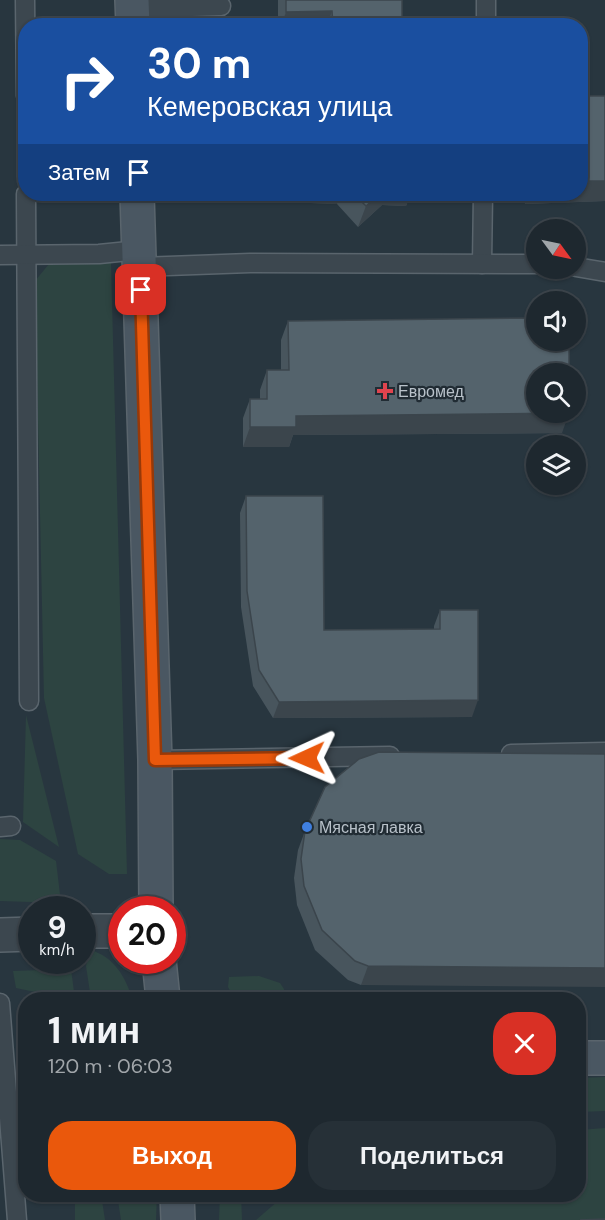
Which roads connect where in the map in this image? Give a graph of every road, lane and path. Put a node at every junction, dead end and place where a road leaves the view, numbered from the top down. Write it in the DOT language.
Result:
graph roads {
  1 [pos="25,0"];
  2 [pos="486,0"];
  3 [pos="221,6"];
  4 [pos="133,11"];
  5 [pos="25,18"];
  6 [pos="486,18"];
  7 [pos="26,201"];
  8 [pos="138,201"];
  9 [pos="483,201"];
  10 [pos="0,255"];
  11 [pos="27,255"];
  12 [pos="140,258"];
  13 [pos="483,264"];
  14 [pos="526,264"];
  15 [pos="586,269"];
  16 [pos="605,273"];
  17 [pos="28,701"];
  18 [pos="605,752"];
  19 [pos="499,754"];
  20 [pos="404,756"];
  21 [pos="155,760"];
  22 [pos="156,896"];
  23 [pos="18,934"];
  24 [pos="0,935"];
  25 [pos="160,974"];
  26 [pos="162,992"];
  27 [pos="0,1008"];
  28 [pos="586,1058"];
  29 [pos="605,1058"];
  30 [pos="177,1202"];
  31 [pos="17,1220"];
  32 [pos="178,1220"];
  1 -- 5 [label="lane"];
  2 -- 6 [label="lane"];
  3 -- 4 [label="lane"];
  7 -- 11 [label="lane"];
  8 -- 12 [label="main road"];
  9 -- 13 [label="lane"];
  10 -- 11 [label="lane"];
  11 -- 12 [label="lane"];
  11 -- 17 [label="lane"];
  12 -- 13 [label="lane"];
  12 -- 21 [label="main road"];
  13 -- 14 [label="lane"];
  15 -- 16 [label="lane"];
  18 -- 19 [label="lane"];
  20 -- 21 [label="lane"];
  21 -- 22 [label="main road"];
  23 -- 24 [label="street"];
  25 -- 26 [label="main road"];
  27 -- 31 [label="lane"];
  28 -- 29 [label="main road"];
  30 -- 32 [label="main road"];
}
